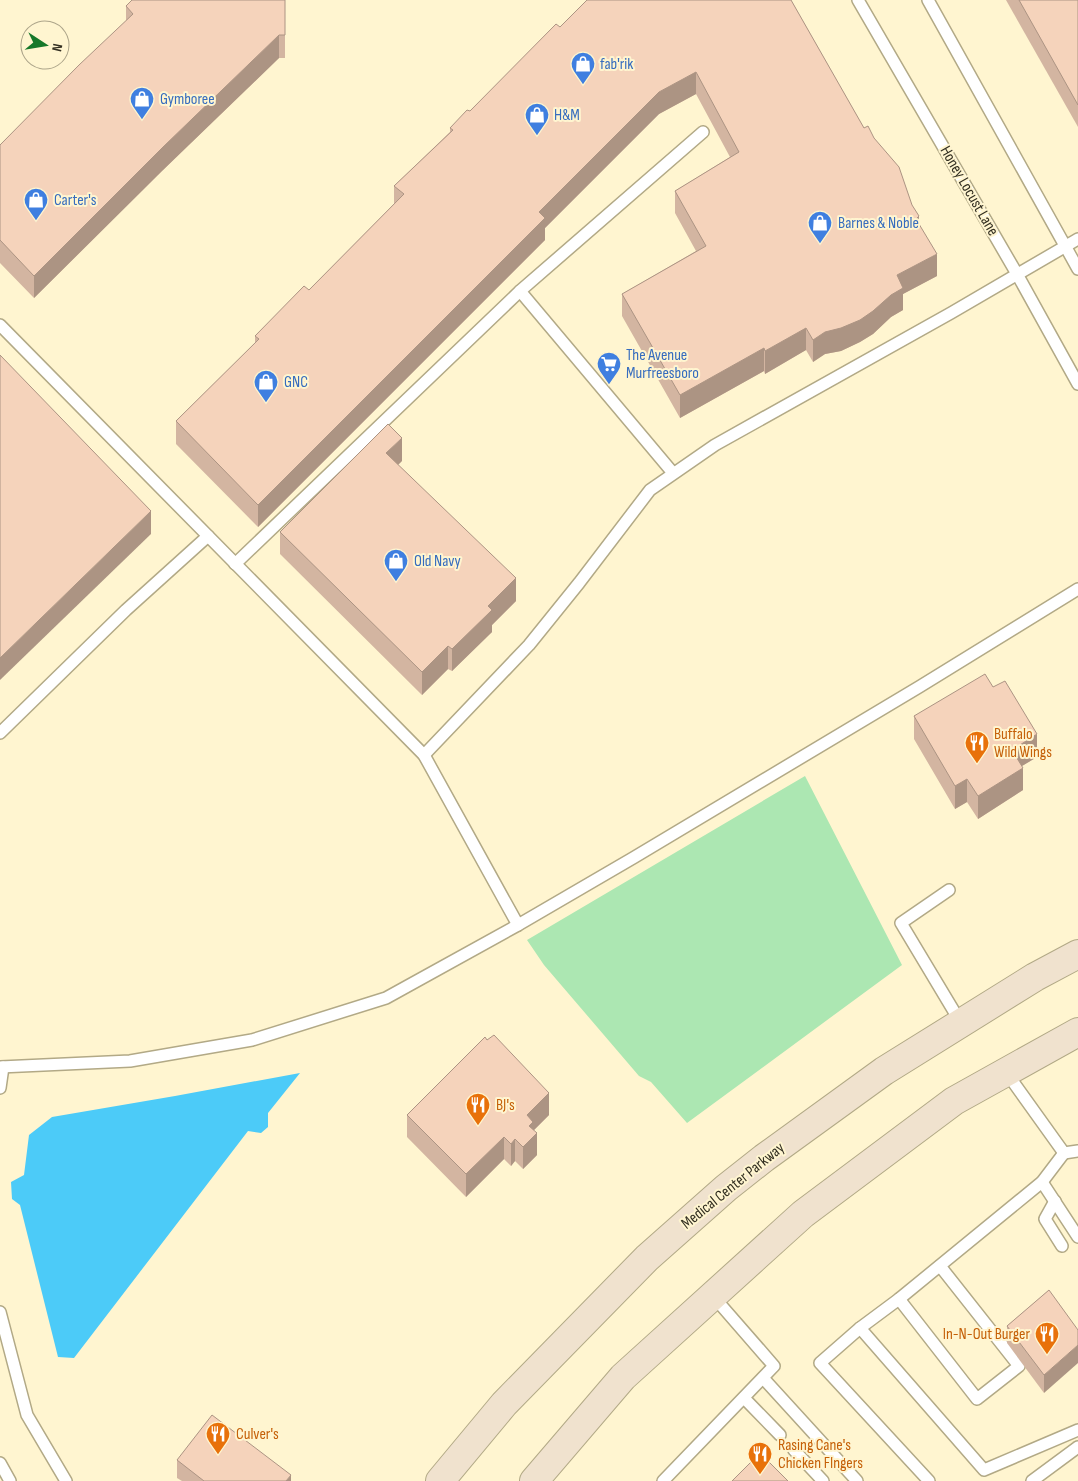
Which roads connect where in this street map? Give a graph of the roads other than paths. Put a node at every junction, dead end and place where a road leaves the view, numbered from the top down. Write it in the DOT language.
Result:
graph roads {
  1 [pos="858,0"];
  2 [pos="928,0"];
  3 [pos="703,132"];
  4 [pos="1078,239"];
  5 [pos="1065,246"];
  6 [pos="1078,269"];
  7 [pos="1017,274"];
  8 [pos="520,291"];
  9 [pos="0,324"];
  10 [pos="1078,384"];
  11 [pos="673,473"];
  12 [pos="208,536"];
  13 [pos="235,564"];
  14 [pos="1078,589"];
  15 [pos="0,733"];
  16 [pos="424,755"];
  17 [pos="949,890"];
  18 [pos="518,925"];
  19 [pos="1078,954"];
  20 [pos="961,1023"];
  21 [pos="1078,1032"];
  22 [pos="2,1067"];
  23 [pos="1006,1072"];
  24 [pos="0,1088"];
  25 [pos="1078,1151"];
  26 [pos="1064,1153"];
  27 [pos="1042,1182"];
  28 [pos="1055,1201"];
  29 [pos="1078,1237"];
  30 [pos="1062,1246"];
  31 [pos="940,1266"];
  32 [pos="713,1296"];
  33 [pos="899,1299"];
  34 [pos="0,1312"];
  35 [pos="860,1328"];
  36 [pos="763,1378"];
  37 [pos="744,1398"];
  38 [pos="1078,1430"];
  39 [pos="780,1435"];
  40 [pos="1078,1447"];
  41 [pos="794,1450"];
  42 [pos="0,1463"];
  43 [pos="10,1481"];
  44 [pos="66,1481"];
  45 [pos="440,1481"];
  46 [pos="534,1481"];
  47 [pos="663,1481"];
  48 [pos="823,1481"];
  49 [pos="857,1481"];
  50 [pos="929,1481"];
  51 [pos="1032,1481"];
  1 -- 7 [label="lane, Honey Locust Lane"];
  2 -- 5 [label="lane"];
  3 -- 8 [label="lane"];
  4 -- 5 [label="lane"];
  5 -- 6 [label="lane"];
  5 -- 7 [label="lane"];
  7 -- 10 [label="lane, Honey Locust Lane"];
  7 -- 11 [label="lane"];
  8 -- 11 [label="lane"];
  8 -- 13 [label="lane"];
  9 -- 12 [label="lane"];
  11 -- 16 [label="lane"];
  12 -- 13 [label="lane"];
  12 -- 15 [label="lane"];
  13 -- 16 [label="lane"];
  14 -- 18 [label="lane"];
  16 -- 18 [label="lane"];
  17 -- 20 [label="lane"];
  18 -- 22 [label="lane"];
  19 -- 20 [label="main road, Medical Center Parkway"];
  20 -- 45 [label="main road, Medical Center Parkway"];
  21 -- 23 [label="main road"];
  22 -- 24 [label="lane"];
  23 -- 26 [label="lane"];
  23 -- 32 [label="main road"];
  25 -- 26 [label="lane"];
  26 -- 27 [label="lane"];
  27 -- 28 [label="lane"];
  27 -- 31 [label="lane"];
  28 -- 29 [label="lane"];
  28 -- 30 [label="lane"];
  31 -- 33 [label="lane"];
  31 -- 33 [label="lane"];
  32 -- 36 [label="lane"];
  32 -- 46 [label="main road"];
  33 -- 35 [label="lane"];
  34 -- 44 [label="lane"];
  35 -- 38 [label="lane"];
  35 -- 50 [label="lane"];
  36 -- 37 [label="lane"];
  36 -- 49 [label="lane"];
  37 -- 39 [label="lane"];
  37 -- 47 [label="lane"];
  40 -- 51 [label="lane"];
  41 -- 48 [label="lane"];
  42 -- 43 [label="lane"];
}
